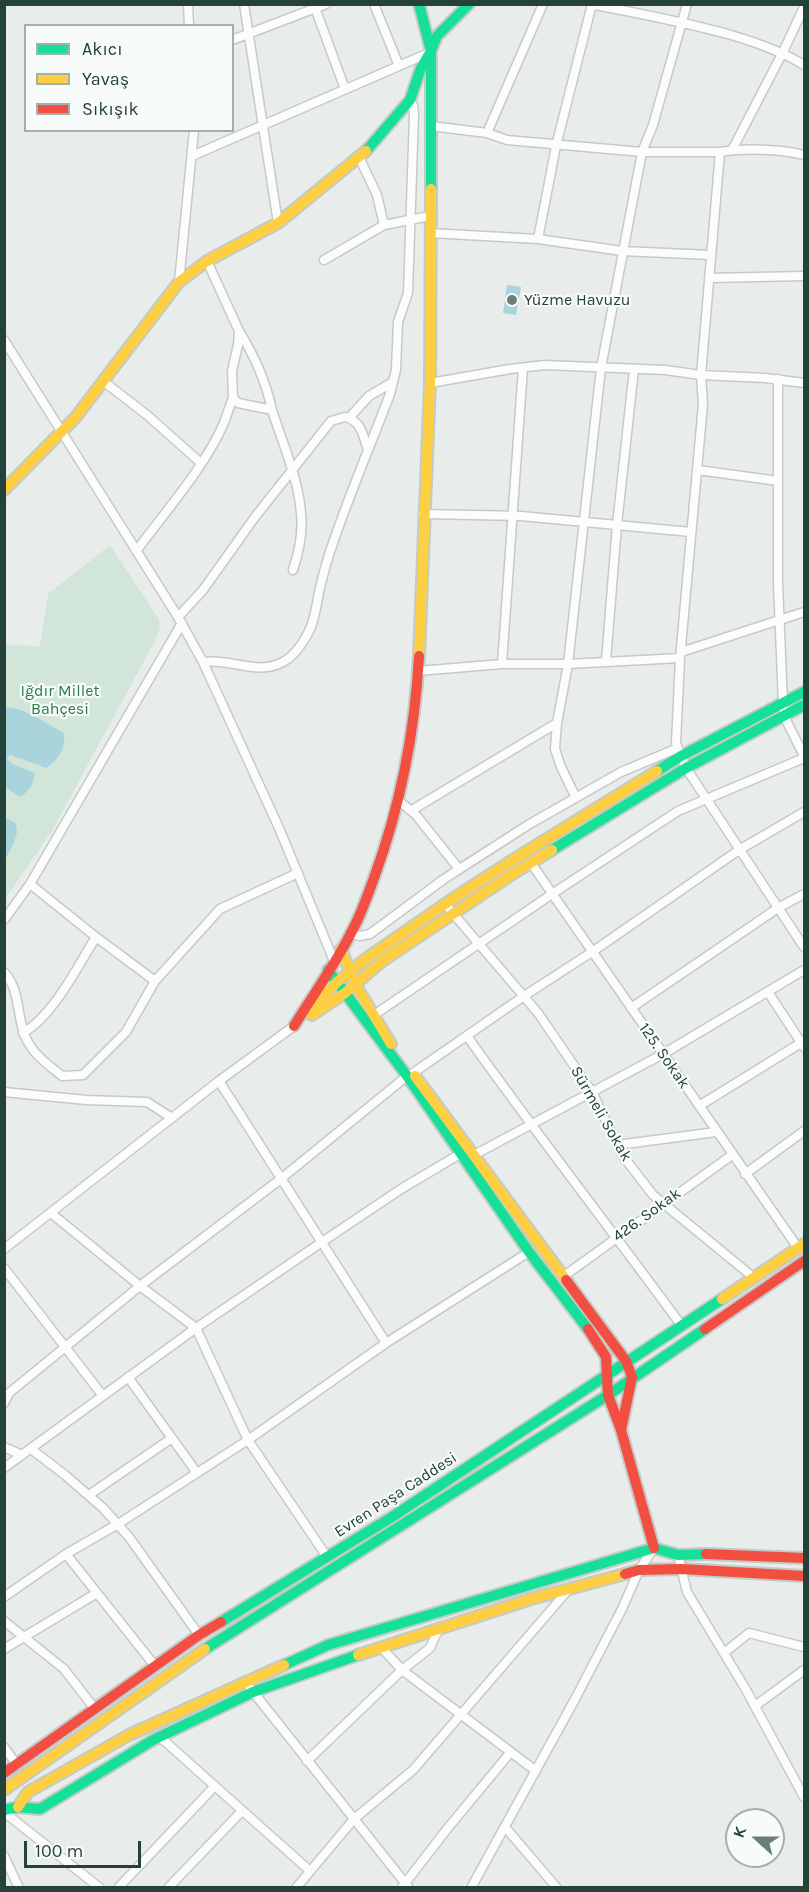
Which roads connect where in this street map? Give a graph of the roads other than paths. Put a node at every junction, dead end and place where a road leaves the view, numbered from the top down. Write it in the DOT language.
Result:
graph roads {
  1 [pos="188,4"];
  2 [pos="244,4"];
  3 [pos="326,4"];
  4 [pos="374,4"];
  5 [pos="419,4"];
  6 [pos="470,4"];
  7 [pos="543,4"];
  8 [pos="687,4"];
  9 [pos="591,5"];
  10 [pos="315,7"];
  11 [pos="804,7"];
  12 [pos="682,21"];
  13 [pos="189,24"];
  14 [pos="248,33"];
  15 [pos="234,39"];
  16 [pos="431,51"];
  17 [pos="783,52"];
  18 [pos="804,65"];
  19 [pos="399,66"];
  20 [pos="345,89"];
  21 [pos="410,100"];
  22 [pos="263,124"];
  23 [pos="431,126"];
  24 [pos="194,132"];
  25 [pos="487,133"];
  26 [pos="556,146"];
  27 [pos="732,150"];
  28 [pos="642,152"];
  29 [pos="720,152"];
  30 [pos="804,155"];
  31 [pos="192,156"];
  32 [pos="359,157"];
  33 [pos="430,216"];
  34 [pos="410,220"];
  35 [pos="278,223"];
  36 [pos="384,225"];
  37 [pos="430,233"];
  38 [pos="538,239"];
  39 [pos="622,251"];
  40 [pos="711,255"];
  41 [pos="324,260"];
  42 [pos="207,261"];
  43 [pos="804,276"];
  44 [pos="709,278"];
  45 [pos="179,282"];
  46 [pos="239,332"];
  47 [pos="4,340"];
  48 [pos="523,368"];
  49 [pos="601,368"];
  50 [pos="634,369"];
  51 [pos="701,375"];
  52 [pos="778,379"];
  53 [pos="103,381"];
  54 [pos="393,382"];
  55 [pos="430,383"];
  56 [pos="802,384"];
  57 [pos="804,392"];
  58 [pos="232,398"];
  59 [pos="272,410"];
  60 [pos="349,418"];
  61 [pos="62,429"];
  62 [pos="368,450"];
  63 [pos="201,463"];
  64 [pos="291,469"];
  65 [pos="698,470"];
  66 [pos="778,481"];
  67 [pos="4,490"];
  68 [pos="423,514"];
  69 [pos="512,516"];
  70 [pos="584,522"];
  71 [pos="617,525"];
  72 [pos="691,532"];
  73 [pos="137,550"];
  74 [pos="293,570"];
  75 [pos="804,612"];
  76 [pos="180,620"];
  77 [pos="780,620"];
  78 [pos="680,655"];
  79 [pos="606,661"];
  80 [pos="203,662"];
  81 [pos="502,664"];
  82 [pos="568,664"];
  83 [pos="417,671"];
  84 [pos="804,692"];
  85 [pos="783,704"];
  86 [pos="804,705"];
  87 [pos="784,716"];
  88 [pos="557,723"];
  89 [pos="679,752"];
  90 [pos="804,757"];
  91 [pos="686,768"];
  92 [pos="576,798"];
  93 [pos="706,798"];
  94 [pos="398,800"];
  95 [pos="412,810"];
  96 [pos="804,812"];
  97 [pos="739,850"];
  98 [pos="531,863"];
  99 [pos="459,869"];
  100 [pos="298,873"];
  101 [pos="30,884"];
  102 [pos="552,894"];
  103 [pos="804,894"];
  104 [pos="445,904"];
  105 [pos="778,908"];
  106 [pos="453,914"];
  107 [pos="4,920"];
  108 [pos="351,934"];
  109 [pos="96,937"];
  110 [pos="480,944"];
  111 [pos="804,947"];
  112 [pos="341,949"];
  113 [pos="592,952"];
  114 [pos="331,965"];
  115 [pos="804,970"];
  116 [pos="4,972"];
  117 [pos="350,972"];
  118 [pos="155,981"];
  119 [pos="337,982"];
  120 [pos="355,984"];
  121 [pos="768,992"];
  122 [pos="345,993"];
  123 [pos="524,996"];
  124 [pos="631,1008"];
  125 [pos="374,1015"];
  126 [pos="294,1026"];
  127 [pos="23,1033"];
  128 [pos="467,1036"];
  129 [pos="804,1044"];
  130 [pos="663,1054"];
  131 [pos="410,1075"];
  132 [pos="219,1081"];
  133 [pos="4,1092"];
  134 [pos="592,1092"];
  135 [pos="699,1106"];
  136 [pos="172,1118"];
  137 [pos="530,1125"];
  138 [pos="804,1131"];
  139 [pos="716,1132"];
  140 [pos="617,1145"];
  141 [pos="460,1154"];
  142 [pos="474,1155"];
  143 [pos="732,1155"];
  144 [pos="745,1174"];
  145 [pos="282,1178"];
  146 [pos="663,1203"];
  147 [pos="51,1213"];
  148 [pos="616,1237"];
  149 [pos="321,1242"];
  150 [pos="801,1246"];
  151 [pos="4,1249"];
  152 [pos="528,1251"];
  153 [pos="804,1261"];
  154 [pos="4,1268"];
  155 [pos="564,1276"];
  156 [pos="753,1277"];
  157 [pos="140,1286"];
  158 [pos="681,1325"];
  159 [pos="196,1328"];
  160 [pos="386,1343"];
  161 [pos="66,1346"];
  162 [pos="626,1361"];
  163 [pos="607,1373"];
  164 [pos="128,1377"];
  165 [pos="632,1377"];
  166 [pos="608,1395"];
  167 [pos="103,1396"];
  168 [pos="4,1403"];
  169 [pos="621,1430"];
  170 [pos="172,1438"];
  171 [pos="248,1440"];
  172 [pos="4,1447"];
  173 [pos="31,1449"];
  174 [pos="22,1455"];
  175 [pos="4,1468"];
  176 [pos="197,1473"];
  177 [pos="89,1495"];
  178 [pos="117,1524"];
  179 [pos="654,1548"];
  180 [pos="66,1554"];
  181 [pos="678,1555"];
  182 [pos="327,1557"];
  183 [pos="804,1558"];
  184 [pos="681,1569"];
  185 [pos="639,1570"];
  186 [pos="804,1576"];
  187 [pos="569,1589"];
  188 [pos="97,1593"];
  189 [pos="4,1597"];
  190 [pos="4,1621"];
  191 [pos="439,1628"];
  192 [pos="200,1635"];
  193 [pos="24,1637"];
  194 [pos="381,1647"];
  195 [pos="804,1647"];
  196 [pos="4,1649"];
  197 [pos="724,1653"];
  198 [pos="155,1666"];
  199 [pos="402,1670"];
  200 [pos="804,1670"];
  201 [pos="249,1687"];
  202 [pos="755,1706"];
  203 [pos="95,1709"];
  204 [pos="462,1715"];
  205 [pos="160,1737"];
  206 [pos="4,1747"];
  207 [pos="510,1753"];
  208 [pos="307,1761"];
  209 [pos="17,1765"];
  210 [pos="536,1771"];
  211 [pos="4,1773"];
  212 [pos="804,1773"];
  213 [pos="796,1781"];
  214 [pos="215,1786"];
  215 [pos="4,1790"];
  216 [pos="804,1797"];
  217 [pos="18,1807"];
  218 [pos="4,1811"];
  219 [pos="242,1811"];
  220 [pos="354,1819"];
  221 [pos="505,1827"];
  222 [pos="4,1856"];
  223 [pos="310,1871"];
  224 [pos="299,1886"];
  225 [pos="406,1886"];
  226 [pos="19,1887"];
  227 [pos="100,1887"];
  228 [pos="118,1887"];
  229 [pos="168,1887"];
  230 [pos="471,1887"];
  231 [pos="557,1887"];
  1 -- 13 [label="street"];
  2 -- 14 [label="street"];
  3 -- 10 [label="street"];
  4 -- 19 [label="street"];
  5 -- 16 [label="main road"];
  6 -- 16 [label="main road"];
  7 -- 25 [label="street"];
  8 -- 12 [label="street"];
  9 -- 12 [label="street"];
  9 -- 26 [label="street"];
  10 -- 14 [label="street"];
  10 -- 20 [label="street"];
  11 -- 17 [label="street"];
  12 -- 17 [label="street"];
  12 -- 28 [label="street"];
  14 -- 15 [label="street"];
  14 -- 22 [label="street"];
  16 -- 19 [label="street"];
  16 -- 21 [label="main road"];
  16 -- 23 [label="main road"];
  17 -- 18 [label="street"];
  17 -- 27 [label="street"];
  19 -- 20 [label="street"];
  20 -- 22 [label="street"];
  21 -- 32 [label="main road"];
  21 -- 34 [label="street"];
  22 -- 31 [label="street"];
  22 -- 35 [label="street"];
  23 -- 25 [label="street"];
  23 -- 33 [label="main road"];
  24 -- 31 [label="street"];
  25 -- 26 [label="street"];
  26 -- 28 [label="street"];
  26 -- 38 [label="street"];
  27 -- 29 [label="street"];
  27 -- 30 [label="street"];
  28 -- 29 [label="street"];
  28 -- 39 [label="street"];
  29 -- 40 [label="street"];
  31 -- 45 [label="street"];
  32 -- 35 [label="main road"];
  32 -- 36 [label="street"];
  33 -- 34 [label="street"];
  33 -- 37 [label="main road"];
  34 -- 36 [label="street"];
  34 -- 54 [label="street"];
  35 -- 42 [label="main road"];
  36 -- 41 [label="street"];
  37 -- 38 [label="street"];
  37 -- 55 [label="main road"];
  38 -- 39 [label="street"];
  39 -- 40 [label="street"];
  39 -- 49 [label="street"];
  40 -- 44 [label="street"];
  42 -- 45 [label="main road"];
  42 -- 46 [label="street"];
  43 -- 44 [label="street"];
  44 -- 51 [label="street"];
  45 -- 53 [label="main road"];
  46 -- 58 [label="street"];
  46 -- 59 [label="street"];
  47 -- 61 [label="street"];
  48 -- 49 [label="street"];
  48 -- 55 [label="street"];
  48 -- 69 [label="street"];
  49 -- 50 [label="street"];
  49 -- 70 [label="street"];
  50 -- 51 [label="street"];
  50 -- 71 [label="street"];
  51 -- 52 [label="street"];
  51 -- 65 [label="street"];
  52 -- 56 [label="street"];
  52 -- 66 [label="street"];
  53 -- 61 [label="main road"];
  53 -- 63 [label="street"];
  54 -- 60 [label="street"];
  54 -- 62 [label="street"];
  55 -- 68 [label="main road"];
  56 -- 57 [label="street"];
  58 -- 59 [label="street"];
  58 -- 63 [label="street"];
  59 -- 64 [label="street"];
  60 -- 62 [label="street"];
  60 -- 64 [label="street"];
  61 -- 67 [label="main road"];
  61 -- 73 [label="street"];
  62 -- 80 [label="street"];
  63 -- 73 [label="street"];
  64 -- 74 [label="street"];
  64 -- 76 [label="street"];
  65 -- 66 [label="street"];
  65 -- 72 [label="street"];
  66 -- 77 [label="street"];
  68 -- 69 [label="street"];
  68 -- 83 [label="main road"];
  69 -- 70 [label="street"];
  69 -- 81 [label="street"];
  70 -- 71 [label="street"];
  70 -- 82 [label="street"];
  71 -- 72 [label="street"];
  71 -- 79 [label="street"];
  72 -- 78 [label="street"];
  73 -- 76 [label="street"];
  75 -- 77 [label="street"];
  76 -- 80 [label="street"];
  76 -- 101 [label="street"];
  77 -- 78 [label="street"];
  77 -- 85 [label="street"];
  78 -- 79 [label="street"];
  78 -- 89 [label="street"];
  79 -- 82 [label="street"];
  80 -- 100 [label="street"];
  81 -- 82 [label="street"];
  81 -- 83 [label="street"];
  82 -- 88 [label="street"];
  83 -- 94 [label="main road"];
  84 -- 85 [label="main road"];
  85 -- 87 [label="street"];
  85 -- 89 [label="main road"];
  86 -- 87 [label="main road"];
  87 -- 90 [label="street"];
  87 -- 91 [label="main road"];
  88 -- 92 [label="street"];
  88 -- 95 [label="street"];
  89 -- 91 [label="street"];
  89 -- 92 [label="street"];
  89 -- 104 [label="main road"];
  90 -- 93 [label="street"];
  91 -- 93 [label="street"];
  91 -- 98 [label="main road"];
  92 -- 99 [label="street"];
  93 -- 97 [label="street"];
  93 -- 102 [label="street"];
  94 -- 95 [label="street"];
  94 -- 108 [label="main road"];
  95 -- 99 [label="street"];
  96 -- 97 [label="street"];
  97 -- 105 [label="street"];
  97 -- 113 [label="street"];
  98 -- 102 [label="street, 125. Sokak"];
  98 -- 106 [label="main road"];
  99 -- 108 [label="street"];
  100 -- 114 [label="street"];
  100 -- 118 [label="street"];
  101 -- 107 [label="street"];
  101 -- 109 [label="street"];
  102 -- 110 [label="street"];
  102 -- 113 [label="street, 125. Sokak"];
  103 -- 105 [label="street"];
  104 -- 106 [label="street, Sürmeli Sokak"];
  104 -- 117 [label="main road"];
  105 -- 111 [label="street"];
  105 -- 124 [label="street"];
  106 -- 110 [label="street, Sürmeli Sokak"];
  106 -- 120 [label="main road"];
  108 -- 112 [label="main road"];
  109 -- 118 [label="street"];
  109 -- 127 [label="street"];
  110 -- 123 [label="street, Sürmeli Sokak"];
  110 -- 125 [label="street"];
  112 -- 114 [label="main road"];
  112 -- 117 [label="main road"];
  113 -- 123 [label="street"];
  113 -- 124 [label="street, 125. Sokak"];
  114 -- 119 [label="main road"];
  114 -- 126 [label="main road"];
  115 -- 121 [label="street"];
  116 -- 127 [label="street"];
  117 -- 119 [label="main road"];
  117 -- 120 [label="main road"];
  118 -- 127 [label="street"];
  119 -- 122 [label="main road"];
  119 -- 126 [label="main road"];
  120 -- 122 [label="main road"];
  120 -- 125 [label="main road"];
  121 -- 129 [label="street"];
  121 -- 130 [label="street"];
  122 -- 126 [label="main road"];
  122 -- 131 [label="main road"];
  123 -- 128 [label="street"];
  123 -- 134 [label="street, Sürmeli Sokak"];
  124 -- 130 [label="street, 125. Sokak"];
  125 -- 131 [label="main road"];
  126 -- 132 [label="street"];
  128 -- 131 [label="street"];
  128 -- 137 [label="street"];
  129 -- 135 [label="street"];
  130 -- 134 [label="street"];
  130 -- 135 [label="street, 125. Sokak"];
  131 -- 141 [label="main road"];
  131 -- 142 [label="main road"];
  131 -- 145 [label="street"];
  132 -- 136 [label="street"];
  132 -- 145 [label="street"];
  133 -- 136 [label="street"];
  134 -- 137 [label="street"];
  134 -- 140 [label="street, Sürmeli Sokak"];
  135 -- 139 [label="street, 125. Sokak"];
  136 -- 147 [label="street"];
  137 -- 142 [label="street"];
  137 -- 148 [label="street"];
  138 -- 144 [label="street"];
  139 -- 140 [label="street"];
  139 -- 143 [label="street, 125. Sokak"];
  140 -- 146 [label="street, Sürmeli Sokak"];
  141 -- 142 [label="street"];
  141 -- 149 [label="street"];
  141 -- 152 [label="main road"];
  142 -- 155 [label="main road"];
  143 -- 144 [label="street, 125. Sokak"];
  143 -- 146 [label="street, 426. Sokak"];
  144 -- 150 [label="street, 125. Sokak"];
  145 -- 149 [label="street"];
  145 -- 157 [label="street"];
  146 -- 148 [label="street, 426. Sokak"];
  146 -- 156 [label="street, Sürmeli Sokak"];
  147 -- 151 [label="street"];
  147 -- 157 [label="street"];
  148 -- 155 [label="street, 426. Sokak"];
  148 -- 158 [label="street"];
  149 -- 159 [label="street"];
  149 -- 160 [label="street"];
  150 -- 156 [label="main road, Evren Paşa Caddesi"];
  152 -- 160 [label="street"];
  152 -- 163 [label="main road"];
  153 -- 165 [label="main road, Evren Paşa Caddesi"];
  154 -- 161 [label="street"];
  155 -- 162 [label="main road"];
  156 -- 158 [label="main road, Evren Paşa Caddesi"];
  157 -- 159 [label="street"];
  157 -- 161 [label="street"];
  158 -- 162 [label="main road, Evren Paşa Caddesi"];
  159 -- 164 [label="street"];
  159 -- 171 [label="street"];
  160 -- 171 [label="street"];
  161 -- 167 [label="street"];
  161 -- 168 [label="street"];
  162 -- 163 [label="main road, Evren Paşa Caddesi"];
  162 -- 165 [label="main road"];
  163 -- 166 [label="main road"];
  163 -- 182 [label="main road, Evren Paşa Caddesi"];
  164 -- 167 [label="street"];
  164 -- 170 [label="street"];
  165 -- 166 [label="main road, Evren Paşa Caddesi"];
  165 -- 169 [label="main road"];
  166 -- 169 [label="main road"];
  166 -- 215 [label="main road, Evren Paşa Caddesi"];
  167 -- 173 [label="street"];
  169 -- 179 [label="main road"];
  170 -- 176 [label="street"];
  170 -- 177 [label="street"];
  171 -- 176 [label="street"];
  171 -- 182 [label="street"];
  172 -- 174 [label="street"];
  173 -- 174 [label="street"];
  173 -- 177 [label="street"];
  174 -- 175 [label="street"];
  176 -- 178 [label="street"];
  177 -- 178 [label="street"];
  178 -- 180 [label="street"];
  178 -- 192 [label="street"];
  179 -- 181 [label="main road"];
  179 -- 185 [label="street"];
  179 -- 201 [label="main road"];
  180 -- 188 [label="street"];
  180 -- 189 [label="street"];
  181 -- 183 [label="main road"];
  181 -- 184 [label="street"];
  182 -- 192 [label="main road, Evren Paşa Caddesi"];
  184 -- 185 [label="main road"];
  184 -- 186 [label="main road"];
  184 -- 197 [label="street"];
  185 -- 187 [label="main road"];
  185 -- 210 [label="street"];
  187 -- 191 [label="main road"];
  187 -- 204 [label="street"];
  188 -- 193 [label="street"];
  188 -- 198 [label="street"];
  190 -- 193 [label="street"];
  191 -- 194 [label="main road"];
  191 -- 199 [label="street"];
  192 -- 198 [label="main road, Evren Paşa Caddesi"];
  193 -- 196 [label="street"];
  193 -- 203 [label="street"];
  194 -- 199 [label="street"];
  194 -- 201 [label="main road"];
  195 -- 197 [label="street"];
  197 -- 202 [label="street"];
  198 -- 203 [label="main road, Evren Paşa Caddesi"];
  199 -- 204 [label="street"];
  199 -- 208 [label="street"];
  200 -- 202 [label="street"];
  201 -- 205 [label="main road"];
  201 -- 208 [label="street"];
  201 -- 217 [label="main road"];
  202 -- 213 [label="street"];
  203 -- 209 [label="main road, Evren Paşa Caddesi"];
  204 -- 207 [label="street"];
  204 -- 220 [label="street"];
  205 -- 214 [label="street"];
  205 -- 217 [label="main road"];
  206 -- 209 [label="street"];
  207 -- 210 [label="street"];
  207 -- 225 [label="street"];
  208 -- 220 [label="street"];
  209 -- 211 [label="main road, Evren Paşa Caddesi"];
  210 -- 221 [label="street"];
  212 -- 213 [label="street"];
  213 -- 216 [label="street"];
  214 -- 219 [label="street"];
  214 -- 228 [label="street"];
  217 -- 218 [label="main road"];
  218 -- 227 [label="street"];
  219 -- 223 [label="street"];
  219 -- 229 [label="street"];
  220 -- 223 [label="street"];
  220 -- 225 [label="street"];
  221 -- 230 [label="street"];
  221 -- 231 [label="street"];
  222 -- 226 [label="street"];
  223 -- 224 [label="street"];
}
